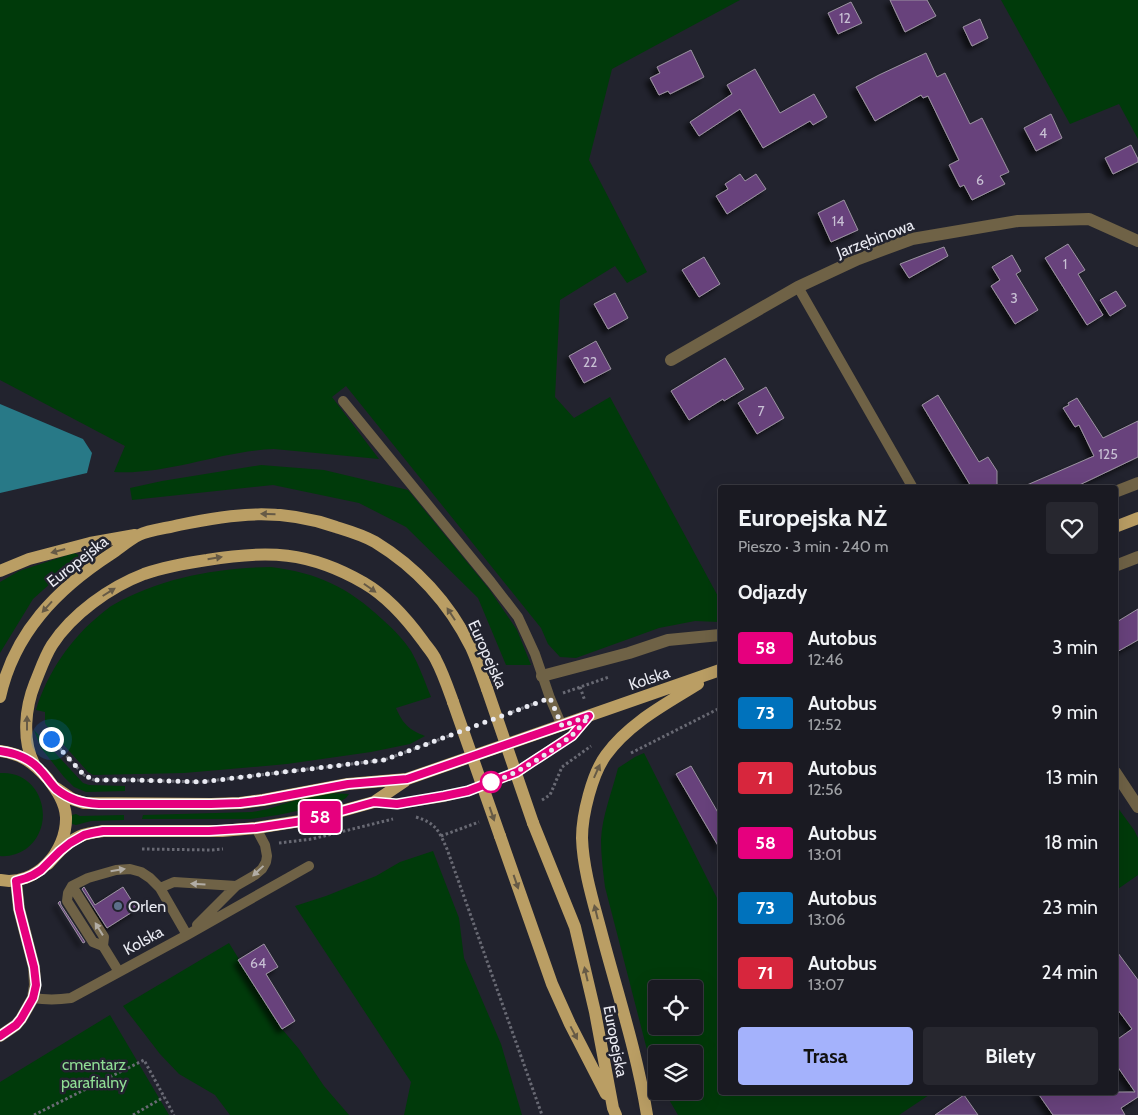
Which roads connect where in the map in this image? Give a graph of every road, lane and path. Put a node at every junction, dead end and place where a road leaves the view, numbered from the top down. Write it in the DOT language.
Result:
graph roads {
  1 [pos="1138,241"];
  2 [pos="798,287"];
  3 [pos="671,360"];
  4 [pos="343,401"];
  5 [pos="1138,483"];
  6 [pos="911,485"];
  7 [pos="1118,491"];
  8 [pos="1138,518"];
  9 [pos="1118,526"];
  10 [pos="140,535"];
  11 [pos="1138,557"];
  12 [pos="1118,565"];
  13 [pos="0,571"];
  14 [pos="718,635"];
  15 [pos="718,672"];
  16 [pos="718,672"];
  17 [pos="542,676"];
  18 [pos="0,697"];
  19 [pos="550,698"];
  20 [pos="718,709"];
  21 [pos="504,715"];
  22 [pos="589,716"];
  23 [pos="562,726"];
  24 [pos="40,727"];
  25 [pos="449,736"];
  26 [pos="592,745"];
  27 [pos="638,748"];
  28 [pos="0,751"];
  29 [pos="34,764"];
  30 [pos="562,766"];
  31 [pos="1118,777"];
  32 [pos="407,779"];
  33 [pos="56,788"];
  34 [pos="374,802"];
  35 [pos="1138,807"];
  36 [pos="410,817"];
  37 [pos="395,819"];
  38 [pos="256,828"];
  39 [pos="265,845"];
  40 [pos="230,848"];
  41 [pos="142,849"];
  42 [pos="48,864"];
  43 [pos="309,866"];
  44 [pos="0,880"];
  45 [pos="16,881"];
  46 [pos="236,886"];
  47 [pos="160,888"];
  48 [pos="187,935"];
  49 [pos="119,972"];
  50 [pos="33,998"];
  51 [pos="0,1036"];
  52 [pos="164,1097"];
  53 [pos="614,1111"];
  54 [pos="34,1115"];
  55 [pos="133,1115"];
  56 [pos="174,1115"];
  57 [pos="542,1115"];
  58 [pos="646,1115"];
  1 -- 2 [label="street, Jarzębinowa"];
  2 -- 3 [label="street, Jarzębinowa"];
  2 -- 6 [label="lane"];
  4 -- 17 [label="lane"];
  5 -- 7 [label="street"];
  8 -- 9 [label="main road"];
  10 -- 13 [label="main road, one-way"];
  10 -- 18 [label="main road, Europejska, one-way"];
  53 -- 10 [label="main road, Europejska, one-way, bridge"];
  11 -- 12 [label="street"];
  14 -- 17 [label="street"];
  15 -- 22 [label="main road, Kolska"];
  58 -- 16 [label="main road, one-way"];
  17 -- 19 [label="lane"];
  19 -- 21 [label="path"];
  19 -- 23 [label="lane"];
  20 -- 27 [label="path"];
  22 -- 23 [label="main road, Kolska"];
  22 -- 34 [label="lane"];
  23 -- 32 [label="main road, Kolska"];
  24 -- 25 [label="path"];
  26 -- 30 [label="path"];
  28 -- 29 [label="main road"];
  29 -- 33 [label="main road"];
  29 -- 53 [label="main road, Europejska, one-way, bridge"];
  31 -- 35 [label="street"];
  32 -- 33 [label="main road"];
  32 -- 34 [label="main road"];
  33 -- 42 [label="main road"];
  34 -- 38 [label="main road"];
  36 -- 57 [label="path"];
  37 -- 39 [label="path"];
  38 -- 39 [label="lane"];
  38 -- 42 [label="main road"];
  39 -- 46 [label="lane, one-way"];
  40 -- 41 [label="path"];
  42 -- 45 [label="main road"];
  43 -- 48 [label="lane, Kolska"];
  44 -- 45 [label="main road"];
  45 -- 50 [label="street"];
  46 -- 47 [label="lane, one-way"];
  46 -- 48 [label="lane"];
  47 -- 48 [label="lane"];
  49 -- 47 [label="lane, one-way"];
  48 -- 49 [label="lane, Kolska"];
  49 -- 50 [label="lane, Kolska"];
  50 -- 51 [label="street"];
  52 -- 54 [label="path"];
  52 -- 55 [label="path"];
  52 -- 56 [label="path"];
}
